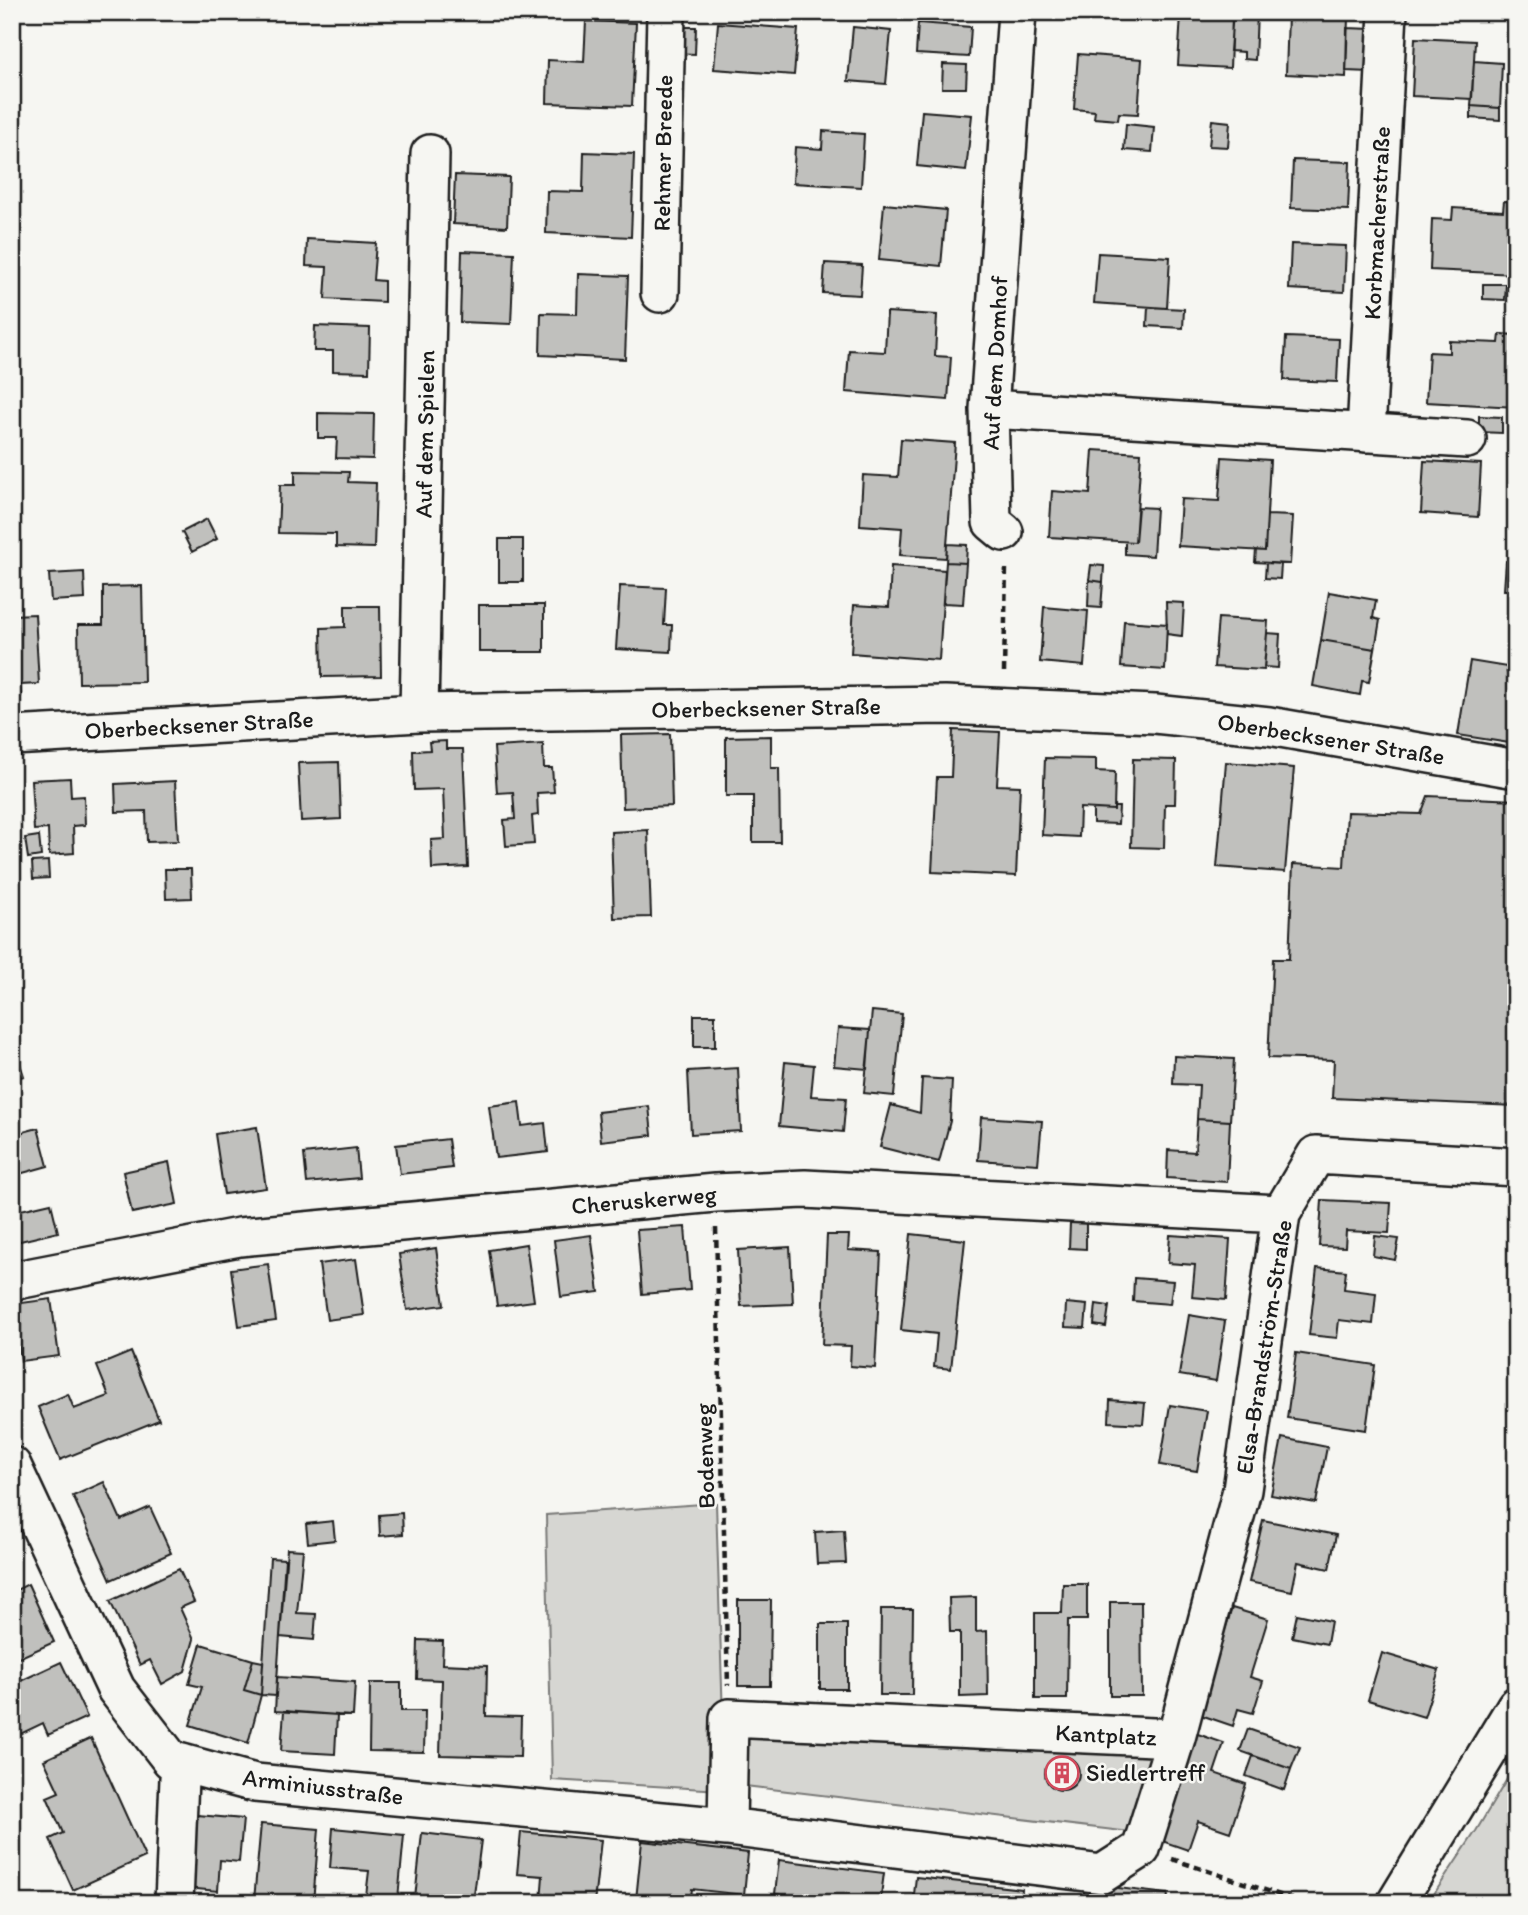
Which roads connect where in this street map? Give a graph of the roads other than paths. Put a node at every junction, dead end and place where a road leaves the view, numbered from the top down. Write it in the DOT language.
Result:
graph roads {
  1 [pos="666,12"];
  2 [pos="1017,12"];
  3 [pos="1388,12"];
  4 [pos="430,154"];
  5 [pos="660,293"];
  6 [pos="989,409"];
  7 [pos="1366,433"];
  8 [pos="1467,439"];
  9 [pos="1004,532"];
  10 [pos="419,713"];
  11 [pos="12,736"];
  12 [pos="1516,769"];
  13 [pos="1516,1167"];
  14 [pos="1281,1214"];
  15 [pos="12,1281"];
  16 [pos="12,1466"];
  17 [pos="1516,1706"];
  18 [pos="1176,1738"];
  19 [pos="182,1763"];
  20 [pos="727,1826"];
  21 [pos="174,1903"];
  22 [pos="1396,1903"];
  1 -- 5 [label="street, Rehmer Breede"];
  2 -- 6 [label="street, Auf dem Domhof"];
  3 -- 7 [label="street, Korbmacherstraße"];
  4 -- 10 [label="street, Auf dem Spielen"];
  6 -- 7 [label="street"];
  6 -- 9 [label="street, Auf dem Domhof"];
  7 -- 8 [label="street"];
  10 -- 11 [label="street, Oberbecksener Straße"];
  10 -- 12 [label="street, Oberbecksener Straße"];
  13 -- 14 [label="street, Elsa-Brandström-Straße"];
  14 -- 15 [label="street, Cheruskerweg"];
  14 -- 18 [label="street, Elsa-Brandström-Straße"];
  16 -- 19 [label="street, Arminiusstraße"];
  17 -- 22 [label="street"];
  18 -- 20 [label="street, Kantplatz"];
  18 -- 20 [label="street, Kantplatz"];
  19 -- 20 [label="street, Arminiusstraße"];
  19 -- 21 [label="street"];
}
